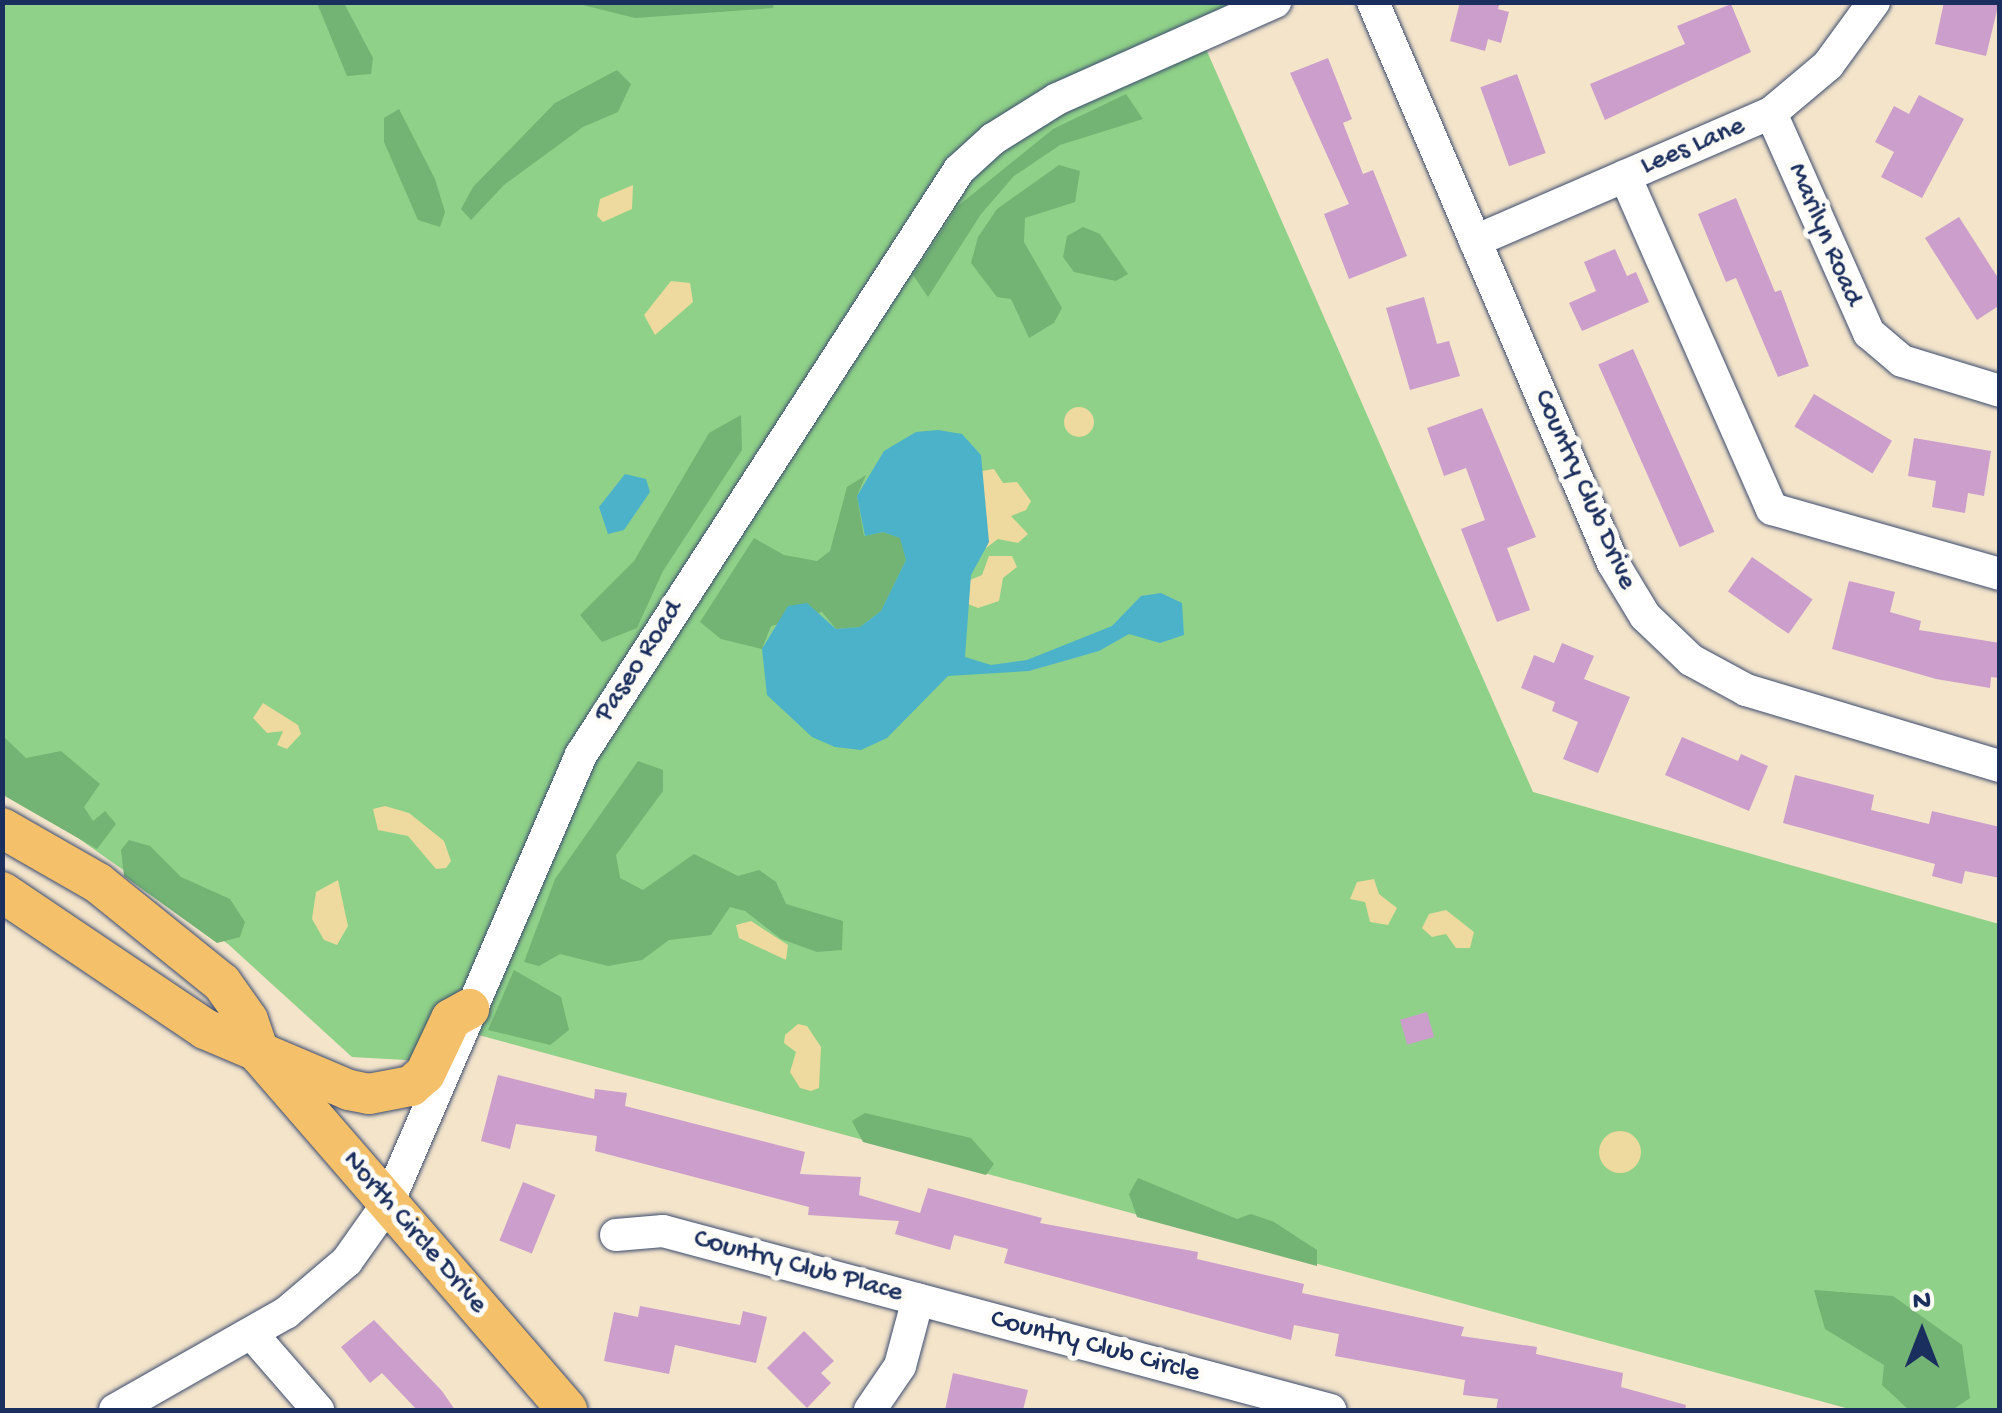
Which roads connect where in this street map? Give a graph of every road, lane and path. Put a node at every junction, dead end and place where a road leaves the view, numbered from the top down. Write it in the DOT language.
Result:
graph roads {
  1 [pos="1274,2"];
  2 [pos="1372,2"];
  3 [pos="1874,2"];
  4 [pos="1771,113"];
  5 [pos="1625,176"];
  6 [pos="1475,241"];
  7 [pos="2000,392"];
  8 [pos="2000,574"];
  9 [pos="2000,766"];
  10 [pos="2,828"];
  11 [pos="2,892"];
  12 [pos="469,1010"];
  13 [pos="260,1056"];
  14 [pos="388,1203"];
  15 [pos="616,1234"];
  16 [pos="918,1299"];
  17 [pos="252,1334"];
  18 [pos="117,1410"];
  19 [pos="318,1410"];
  20 [pos="567,1410"];
  21 [pos="870,1410"];
  22 [pos="1330,1410"];
  1 -- 12 [label="street, Paseo Road"];
  2 -- 6 [label="street, Country Club Drive"];
  3 -- 4 [label="street, Lees Lane"];
  4 -- 5 [label="street, Lees Lane"];
  4 -- 7 [label="street, Marilyn Road"];
  5 -- 6 [label="street, Lees Lane"];
  5 -- 8 [label="street"];
  6 -- 9 [label="street, Country Club Drive"];
  10 -- 13 [label="main road, North Circle Drive"];
  11 -- 13 [label="main road, North Circle Drive"];
  12 -- 13 [label="main road"];
  12 -- 14 [label="street, Paseo Road"];
  13 -- 14 [label="main road, North Circle Drive"];
  14 -- 17 [label="street, Paseo Road"];
  14 -- 20 [label="main road, North Circle Drive"];
  15 -- 16 [label="street, Country Club Place"];
  16 -- 21 [label="street, Country Club Place"];
  16 -- 22 [label="street, Country Club Circle"];
  17 -- 18 [label="street, Paseo Road"];
  17 -- 19 [label="street"];
}
